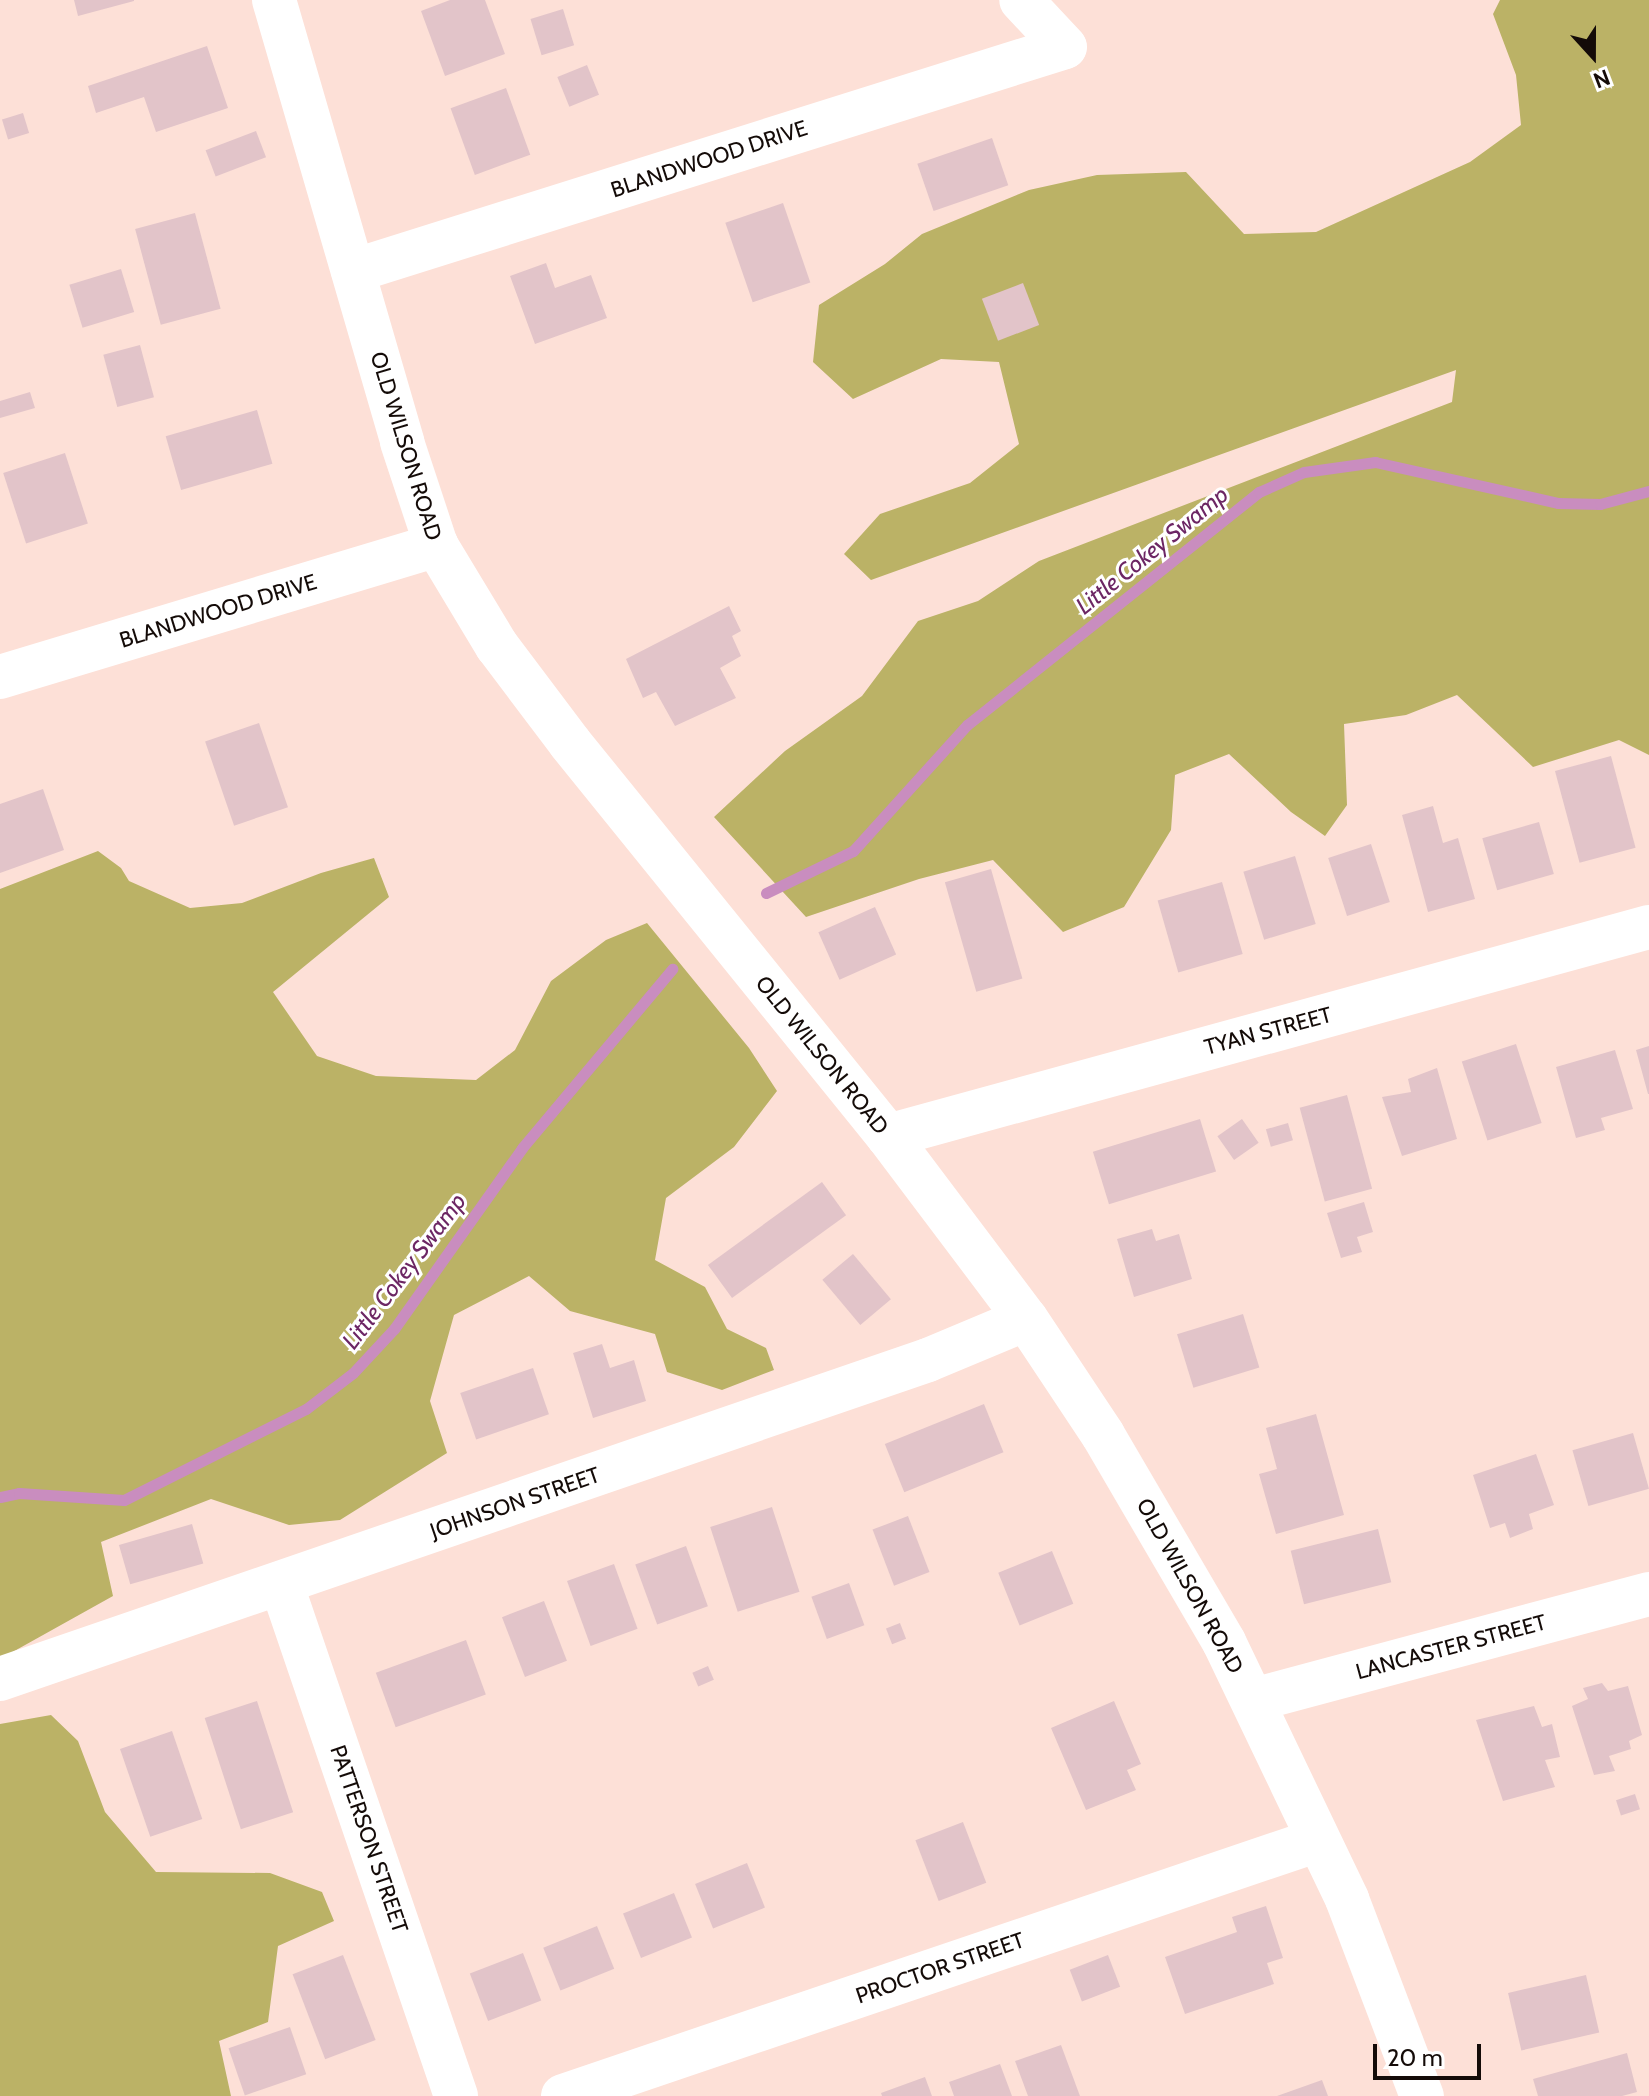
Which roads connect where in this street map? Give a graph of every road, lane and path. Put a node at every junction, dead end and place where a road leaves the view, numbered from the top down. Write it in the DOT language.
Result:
graph roads {
  1 [pos="274,0"];
  2 [pos="1025,1"];
  3 [pos="353,271"];
  4 [pos="436,545"];
  5 [pos="0,677"];
  6 [pos="1649,927"];
  7 [pos="888,1136"];
  8 [pos="1026,1319"];
  9 [pos="281,1583"];
  10 [pos="1649,1594"];
  11 [pos="0,1679"];
  12 [pos="1253,1700"];
  13 [pos="1318,1840"];
  14 [pos="456,2096"];
  15 [pos="563,2096"];
  16 [pos="1422,2096"];
  1 -- 3 [label="street, OLD WILSON ROAD"];
  2 -- 3 [label="street, BLANDWOOD DRIVE"];
  3 -- 4 [label="street, OLD WILSON ROAD"];
  4 -- 5 [label="street, BLANDWOOD DRIVE"];
  4 -- 7 [label="street, OLD WILSON ROAD"];
  6 -- 7 [label="street, TYAN STREET"];
  7 -- 8 [label="street, OLD WILSON ROAD"];
  8 -- 9 [label="street, JOHNSON STREET"];
  8 -- 12 [label="street, OLD WILSON ROAD"];
  9 -- 11 [label="street, JOHNSON STREET"];
  9 -- 14 [label="street, PATTERSON STREET"];
  10 -- 12 [label="street, LANCASTER STREET"];
  12 -- 13 [label="street, OLD WILSON ROAD"];
  13 -- 15 [label="street, PROCTOR STREET"];
  13 -- 16 [label="street, OLD WILSON ROAD"];
}
